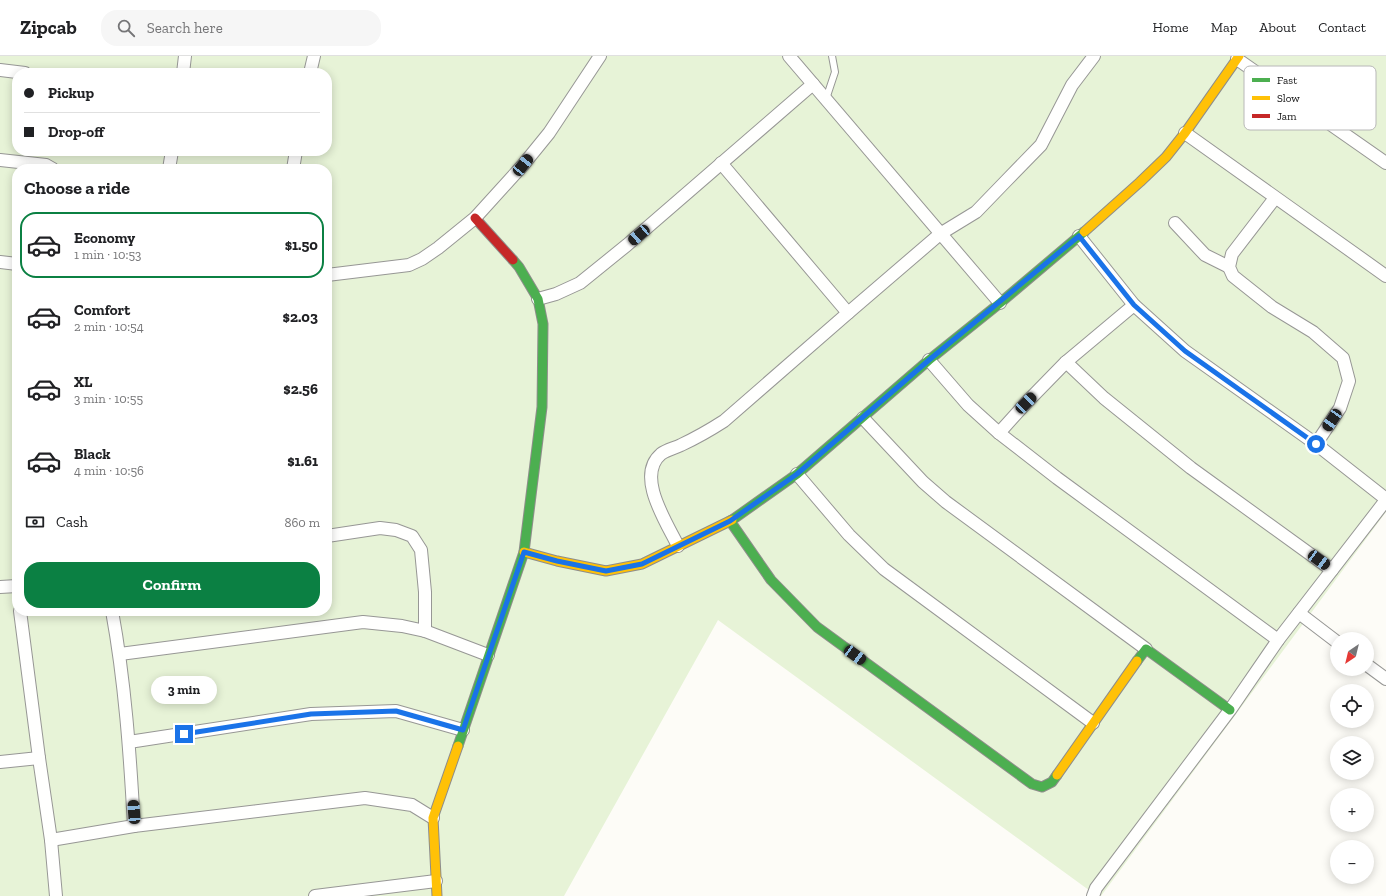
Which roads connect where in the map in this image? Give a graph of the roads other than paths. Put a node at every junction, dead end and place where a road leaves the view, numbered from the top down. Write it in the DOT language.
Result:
graph roads {
  1 [pos="185,56"];
  2 [pos="314,56"];
  3 [pos="600,56"];
  4 [pos="788,56"];
  5 [pos="832,56"];
  6 [pos="1094,56"];
  7 [pos="1238,57"];
  8 [pos="1251,66"];
  9 [pos="184,68"];
  10 [pos="311,68"];
  11 [pos="0,70"];
  12 [pos="12,71"];
  13 [pos="813,84"];
  14 [pos="826,99"];
  15 [pos="1340,130"];
  16 [pos="1185,133"];
  17 [pos="0,160"];
  18 [pos="722,163"];
  19 [pos="1386,163"];
  20 [pos="37,164"];
  21 [pos="1275,198"];
  22 [pos="475,218"];
  23 [pos="1175,223"];
  24 [pos="940,234"];
  25 [pos="1079,236"];
  26 [pos="0,262"];
  27 [pos="12,263"];
  28 [pos="1229,267"];
  29 [pos="1385,273"];
  30 [pos="332,275"];
  31 [pos="538,299"];
  32 [pos="1000,303"];
  33 [pos="1134,305"];
  34 [pos="848,313"];
  35 [pos="929,360"];
  36 [pos="1066,362"];
  37 [pos="863,418"];
  38 [pos="999,433"];
  39 [pos="1316,444"];
  40 [pos="797,474"];
  41 [pos="1386,500"];
  42 [pos="730,521"];
  43 [pos="332,535"];
  44 [pos="678,546"];
  45 [pos="524,552"];
  46 [pos="1332,570"];
  47 [pos="12,586"];
  48 [pos="0,587"];
  49 [pos="1299,613"];
  50 [pos="21,616"];
  51 [pos="113,616"];
  52 [pos="425,630"];
  53 [pos="1330,637"];
  54 [pos="1278,640"];
  55 [pos="1146,649"];
  56 [pos="120,654"];
  57 [pos="488,655"];
  58 [pos="1374,670"];
  59 [pos="1386,679"];
  60 [pos="1230,710"];
  61 [pos="1093,723"];
  62 [pos="463,730"];
  63 [pos="129,742"];
  64 [pos="38,758"];
  65 [pos="0,762"];
  66 [pos="433,818"];
  67 [pos="134,826"];
  68 [pos="51,840"];
  69 [pos="436,881"];
  70 [pos="56,896"];
  71 [pos="315,896"];
  72 [pos="437,896"];
  73 [pos="1093,896"];
  1 -- 9 [label="street"];
  2 -- 10 [label="street"];
  3 -- 22 [label="street"];
  4 -- 13 [label="street"];
  5 -- 14 [label="lane"];
  6 -- 24 [label="street"];
  7 -- 8 [label="street"];
  7 -- 16 [label="street"];
  11 -- 12 [label="street"];
  13 -- 14 [label="street"];
  13 -- 18 [label="street"];
  14 -- 24 [label="street"];
  15 -- 19 [label="street"];
  16 -- 21 [label="street"];
  16 -- 25 [label="street"];
  17 -- 20 [label="street"];
  18 -- 31 [label="street"];
  18 -- 34 [label="street"];
  21 -- 28 [label="street"];
  21 -- 29 [label="street"];
  22 -- 30 [label="street"];
  22 -- 31 [label="street"];
  23 -- 28 [label="street"];
  24 -- 32 [label="street"];
  24 -- 34 [label="street"];
  25 -- 32 [label="street"];
  25 -- 33 [label="street"];
  26 -- 27 [label="street"];
  28 -- 39 [label="street"];
  31 -- 45 [label="street"];
  32 -- 35 [label="street"];
  33 -- 36 [label="street"];
  33 -- 39 [label="street"];
  34 -- 44 [label="street"];
  35 -- 37 [label="street"];
  35 -- 38 [label="street"];
  36 -- 38 [label="street"];
  36 -- 46 [label="street"];
  37 -- 40 [label="street"];
  37 -- 55 [label="street"];
  38 -- 54 [label="street"];
  39 -- 41 [label="street"];
  40 -- 42 [label="street"];
  40 -- 61 [label="street"];
  41 -- 46 [label="street"];
  42 -- 44 [label="street"];
  42 -- 61 [label="street"];
  43 -- 52 [label="street"];
  44 -- 45 [label="street"];
  45 -- 57 [label="street"];
  46 -- 49 [label="street"];
  47 -- 48 [label="street"];
  49 -- 53 [label="street"];
  49 -- 54 [label="street"];
  50 -- 64 [label="street"];
  51 -- 56 [label="street"];
  52 -- 56 [label="street"];
  52 -- 57 [label="street"];
  54 -- 60 [label="street"];
  55 -- 60 [label="street"];
  55 -- 61 [label="street"];
  56 -- 63 [label="street"];
  57 -- 62 [label="street"];
  58 -- 59 [label="street"];
  60 -- 73 [label="street"];
  62 -- 63 [label="street"];
  62 -- 66 [label="street"];
  63 -- 67 [label="street"];
  64 -- 65 [label="street"];
  64 -- 68 [label="street"];
  66 -- 67 [label="street"];
  66 -- 69 [label="street"];
  67 -- 68 [label="street"];
  68 -- 70 [label="street"];
  69 -- 71 [label="street"];
  69 -- 72 [label="street"];
}
